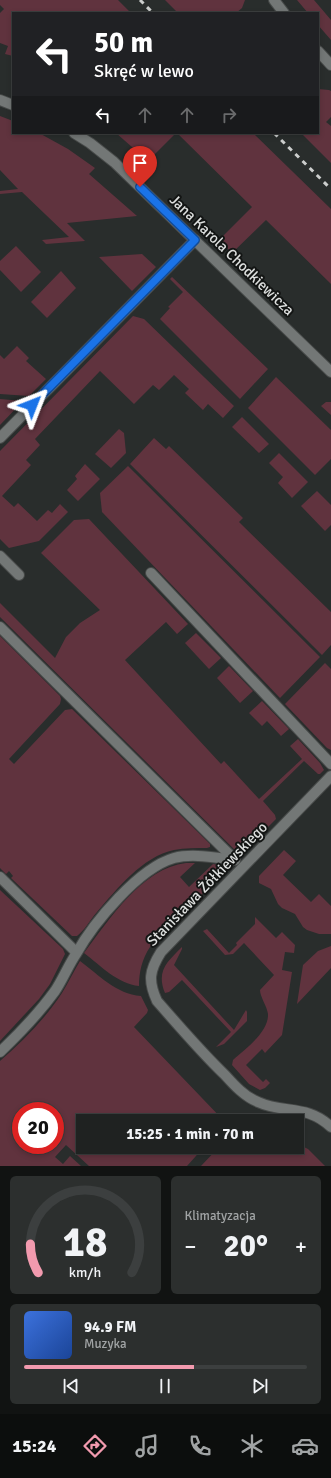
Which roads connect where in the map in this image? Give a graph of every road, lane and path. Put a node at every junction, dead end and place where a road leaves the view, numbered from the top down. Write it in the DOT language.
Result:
graph roads {
  1 [pos="274,0"];
  2 [pos="283,12"];
  3 [pos="319,52"];
  4 [pos="331,65"];
  5 [pos="0,100"];
  6 [pos="12,105"];
  7 [pos="76,134"];
  8 [pos="195,240"];
  9 [pos="331,372"];
  10 [pos="0,438"];
  11 [pos="0,556"];
  12 [pos="151,573"];
  13 [pos="19,575"];
  14 [pos="0,627"];
  15 [pos="331,764"];
  16 [pos="331,776"];
  17 [pos="0,877"];
  18 [pos="76,952"];
  19 [pos="0,1052"];
  20 [pos="331,1127"];
  1 -- 2 [label="street"];
  3 -- 4 [label="street"];
  5 -- 6 [label="street"];
  7 -- 8 [label="street, Jana Karola Chodkiewicza"];
  8 -- 9 [label="street, Jana Karola Chodkiewicza"];
  8 -- 10 [label="street"];
  11 -- 13 [label="street"];
  12 -- 15 [label="street"];
  14 -- 18 [label="street"];
  16 -- 20 [label="street, Stanisława Żółkiewskiego"];
  17 -- 18 [label="street"];
  18 -- 19 [label="street"];
}
